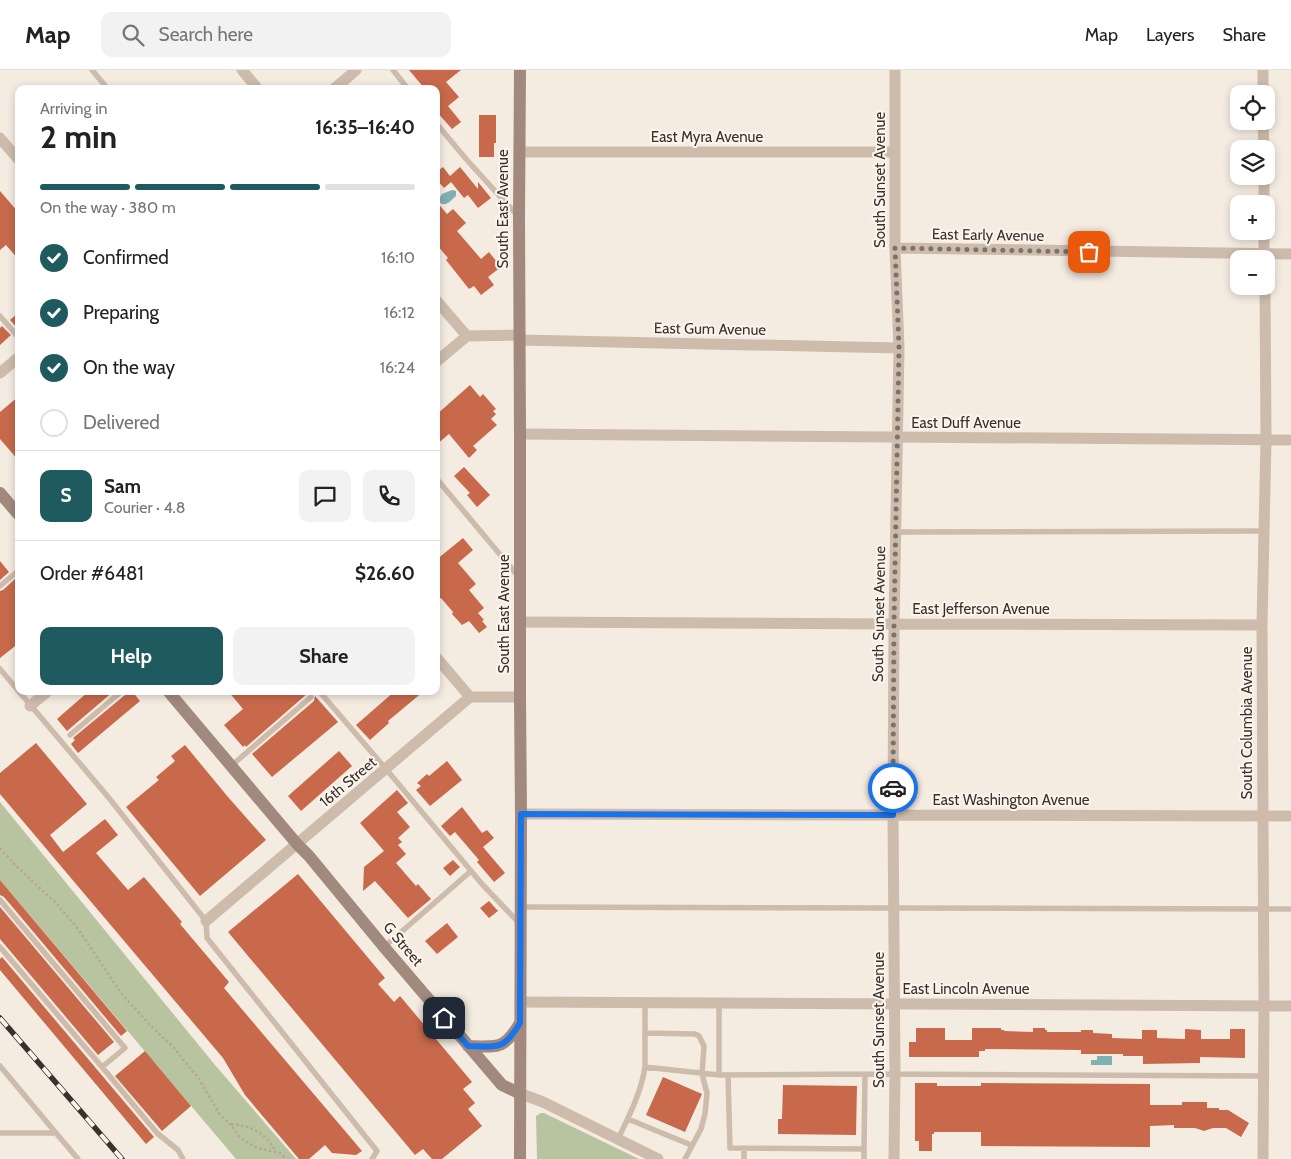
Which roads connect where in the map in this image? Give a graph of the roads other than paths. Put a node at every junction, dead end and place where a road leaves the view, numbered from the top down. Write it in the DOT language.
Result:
graph roads {
  1 [pos="92,70"];
  2 [pos="242,70"];
  3 [pos="356,70"];
  4 [pos="393,70"];
  5 [pos="520,70"];
  6 [pos="895,70"];
  7 [pos="1263,70"];
  8 [pos="105,85"];
  9 [pos="255,85"];
  10 [pos="339,85"];
  11 [pos="405,85"];
  12 [pos="1263,85"];
  13 [pos="440,128"];
  14 [pos="0,138"];
  15 [pos="520,152"];
  16 [pos="895,152"];
  17 [pos="15,155"];
  18 [pos="519,217"];
  19 [pos="895,248"];
  20 [pos="1291,254"];
  21 [pos="1230,255"];
  22 [pos="1275,255"];
  23 [pos="1265,295"];
  24 [pos="440,305"];
  25 [pos="0,316"];
  26 [pos="15,333"];
  27 [pos="467,336"];
  28 [pos="520,338"];
  29 [pos="899,348"];
  30 [pos="440,359"];
  31 [pos="15,360"];
  32 [pos="0,373"];
  33 [pos="520,434"];
  34 [pos="897,437"];
  35 [pos="1266,440"];
  36 [pos="1291,440"];
  37 [pos="440,483"];
  38 [pos="0,493"];
  39 [pos="15,510"];
  40 [pos="1264,531"];
  41 [pos="895,532"];
  42 [pos="15,573"];
  43 [pos="520,578"];
  44 [pos="0,586"];
  45 [pos="520,622"];
  46 [pos="894,624"];
  47 [pos="1262,625"];
  48 [pos="440,662"];
  49 [pos="0,670"];
  50 [pos="15,688"];
  51 [pos="21,695"];
  52 [pos="43,695"];
  53 [pos="117,695"];
  54 [pos="171,695"];
  55 [pos="322,695"];
  56 [pos="520,697"];
  57 [pos="311,698"];
  58 [pos="470,698"];
  59 [pos="30,706"];
  60 [pos="70,734"];
  61 [pos="231,766"];
  62 [pos="386,769"];
  63 [pos="521,814"];
  64 [pos="893,815"];
  65 [pos="1263,816"];
  66 [pos="1291,816"];
  67 [pos="297,844"];
  68 [pos="471,871"];
  69 [pos="0,900"];
  70 [pos="521,907"];
  71 [pos="894,908"];
  72 [pos="1264,908"];
  73 [pos="1291,909"];
  74 [pos="206,921"];
  75 [pos="520,925"];
  76 [pos="0,947"];
  77 [pos="384,947"];
  78 [pos="520,1002"];
  79 [pos="645,1002"];
  80 [pos="719,1003"];
  81 [pos="894,1004"];
  82 [pos="1264,1006"];
  83 [pos="1291,1006"];
  84 [pos="520,1023"];
  85 [pos="645,1033"];
  86 [pos="468,1046"];
  87 [pos="0,1066"];
  88 [pos="102,1067"];
  89 [pos="645,1067"];
  90 [pos="702,1074"];
  91 [pos="865,1074"];
  92 [pos="895,1074"];
  93 [pos="719,1076"];
  94 [pos="728,1076"];
  95 [pos="1264,1076"];
  96 [pos="519,1093"];
  97 [pos="628,1119"];
  98 [pos="0,1133"];
  99 [pos="56,1133"];
  100 [pos="618,1139"];
  101 [pos="691,1146"];
  102 [pos="744,1148"];
  103 [pos="864,1149"];
  104 [pos="78,1159"];
  105 [pos="183,1159"];
  106 [pos="372,1159"];
  107 [pos="520,1159"];
  108 [pos="658,1159"];
  109 [pos="684,1159"];
  110 [pos="744,1159"];
  111 [pos="864,1159"];
  112 [pos="894,1159"];
  113 [pos="1263,1159"];
  1 -- 8 [label="lane"];
  2 -- 9 [label="street"];
  3 -- 10 [label="street"];
  4 -- 11 [label="lane"];
  5 -- 15 [label="street, South East Avenue"];
  6 -- 16 [label="street, South Sunset Avenue"];
  7 -- 12 [label="street"];
  13 -- 18 [label="lane"];
  14 -- 17 [label="street"];
  15 -- 16 [label="street, East Myra Avenue"];
  15 -- 18 [label="street, South East Avenue"];
  16 -- 19 [label="street, South Sunset Avenue"];
  18 -- 28 [label="street, South East Avenue"];
  19 -- 21 [label="street, East Early Avenue"];
  19 -- 29 [label="street, South Sunset Avenue"];
  20 -- 22 [label="street, East Early Avenue"];
  23 -- 35 [label="street, South Columbia Avenue"];
  24 -- 27 [label="street"];
  25 -- 26 [label="lane"];
  27 -- 28 [label="street, East Gum Avenue"];
  27 -- 30 [label="street"];
  28 -- 29 [label="street, East Gum Avenue"];
  28 -- 33 [label="street, South East Avenue"];
  29 -- 34 [label="street, South Sunset Avenue"];
  31 -- 32 [label="street"];
  33 -- 34 [label="street, East Duff Avenue"];
  33 -- 43 [label="street, South East Avenue"];
  34 -- 35 [label="street, East Duff Avenue"];
  34 -- 41 [label="street, South Sunset Avenue"];
  35 -- 36 [label="street, East Duff Avenue"];
  35 -- 40 [label="street, South Columbia Avenue"];
  37 -- 43 [label="lane"];
  38 -- 39 [label="street"];
  40 -- 41 [label="lane"];
  40 -- 47 [label="street, South Columbia Avenue"];
  41 -- 46 [label="street, South Sunset Avenue"];
  42 -- 44 [label="lane"];
  43 -- 45 [label="street, South East Avenue"];
  45 -- 46 [label="street, East Jefferson Avenue"];
  45 -- 56 [label="street, South East Avenue"];
  46 -- 47 [label="street, East Jefferson Avenue"];
  46 -- 64 [label="street, South Sunset Avenue"];
  47 -- 65 [label="street, South Columbia Avenue"];
  48 -- 58 [label="street"];
  49 -- 50 [label="lane"];
  51 -- 59 [label="lane"];
  52 -- 59 [label="street"];
  53 -- 60 [label="lane"];
  54 -- 61 [label="street, G Street"];
  55 -- 62 [label="lane"];
  56 -- 58 [label="street"];
  56 -- 63 [label="street, South East Avenue"];
  57 -- 61 [label="lane"];
  58 -- 62 [label="street, 16th Street"];
  59 -- 74 [label="lane"];
  61 -- 67 [label="street, G Street"];
  62 -- 67 [label="street, 16th Street"];
  62 -- 68 [label="lane"];
  63 -- 64 [label="street, East Washington Avenue"];
  63 -- 70 [label="street, South East Avenue"];
  64 -- 65 [label="street, East Washington Avenue"];
  64 -- 71 [label="street, South Sunset Avenue"];
  65 -- 66 [label="street, East Washington Avenue"];
  65 -- 72 [label="street, South Columbia Avenue"];
  67 -- 74 [label="street, 16th Street"];
  67 -- 77 [label="street, G Street"];
  68 -- 75 [label="lane"];
  68 -- 77 [label="lane"];
  69 -- 88 [label="lane"];
  70 -- 71 [label="lane"];
  70 -- 75 [label="street, South East Avenue"];
  71 -- 72 [label="lane"];
  71 -- 81 [label="street, South Sunset Avenue"];
  72 -- 73 [label="lane"];
  72 -- 82 [label="street, South Columbia Avenue"];
  74 -- 106 [label="lane"];
  75 -- 78 [label="street, South East Avenue"];
  76 -- 88 [label="lane"];
  77 -- 86 [label="street, G Street"];
  78 -- 79 [label="street, East Lincoln Avenue"];
  78 -- 84 [label="street, South East Avenue"];
  79 -- 80 [label="street, East Lincoln Avenue"];
  79 -- 85 [label="lane"];
  80 -- 81 [label="street, East Lincoln Avenue"];
  80 -- 93 [label="lane"];
  81 -- 82 [label="street, East Lincoln Avenue"];
  81 -- 92 [label="street, South Sunset Avenue"];
  82 -- 83 [label="street, East Lincoln Avenue"];
  82 -- 95 [label="street, South Columbia Avenue"];
  84 -- 86 [label="street"];
  84 -- 96 [label="street, South East Avenue"];
  85 -- 89 [label="lane"];
  85 -- 90 [label="lane"];
  86 -- 96 [label="street, G Street"];
  87 -- 99 [label="lane"];
  88 -- 105 [label="lane"];
  89 -- 90 [label="lane"];
  89 -- 97 [label="lane"];
  90 -- 93 [label="lane"];
  90 -- 101 [label="lane"];
  91 -- 92 [label="lane"];
  91 -- 94 [label="lane"];
  91 -- 103 [label="lane"];
  92 -- 95 [label="lane"];
  92 -- 112 [label="street, South Sunset Avenue"];
  93 -- 94 [label="lane"];
  94 -- 102 [label="lane"];
  95 -- 113 [label="street, South Columbia Avenue"];
  96 -- 100 [label="street, G Street"];
  96 -- 107 [label="street, South East Avenue"];
  97 -- 100 [label="lane"];
  97 -- 101 [label="lane"];
  98 -- 99 [label="lane"];
  99 -- 104 [label="lane"];
  100 -- 108 [label="street, G Street"];
  101 -- 109 [label="lane"];
  102 -- 103 [label="lane"];
  102 -- 110 [label="lane"];
  103 -- 111 [label="lane"];
}
